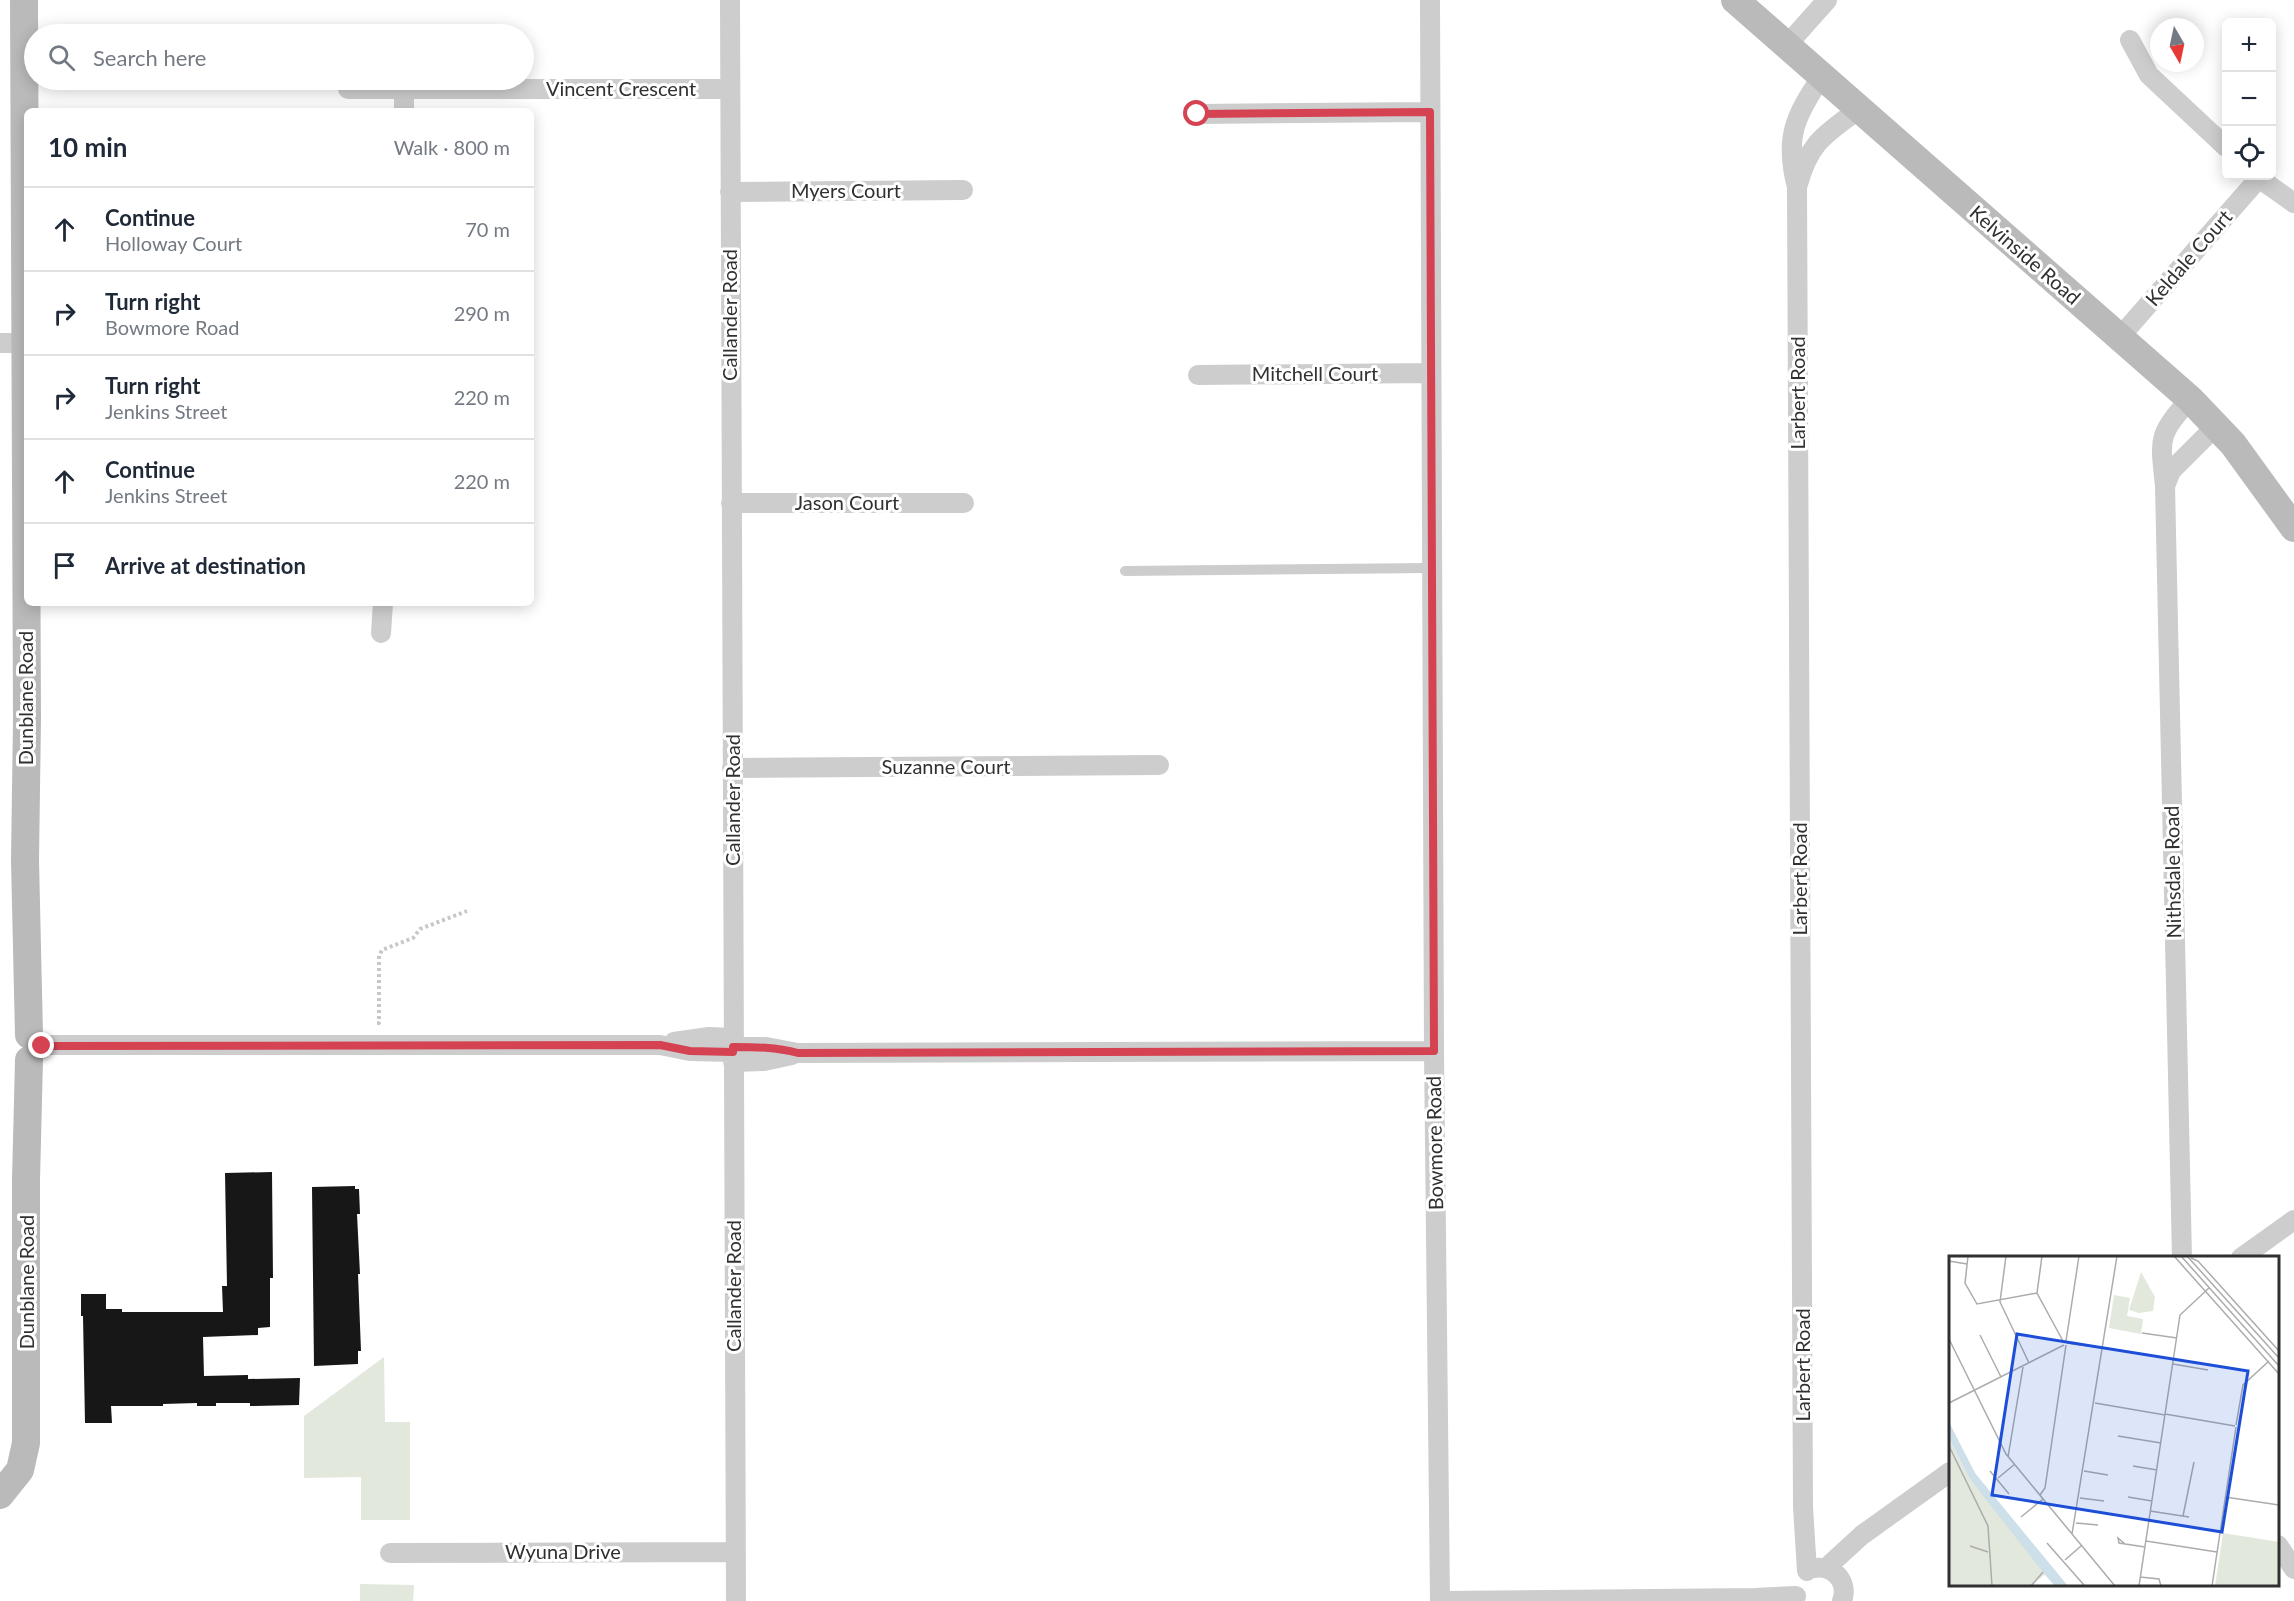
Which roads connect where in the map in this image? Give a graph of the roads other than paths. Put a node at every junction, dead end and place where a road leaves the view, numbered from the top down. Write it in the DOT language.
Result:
graph roads {
  1 [pos="24,0"];
  2 [pos="730,0"];
  3 [pos="1430,0"];
  4 [pos="1735,0"];
  5 [pos="1827,0"];
  6 [pos="2130,40"];
  7 [pos="1787,45"];
  8 [pos="1822,76"];
  9 [pos="730,89"];
  10 [pos="404,90"];
  11 [pos="534,90"];
  12 [pos="404,108"];
  13 [pos="1859,109"];
  14 [pos="1430,112"];
  15 [pos="1197,114"];
  16 [pos="2222,143"];
  17 [pos="2255,180"];
  18 [pos="2262,180"];
  19 [pos="1797,187"];
  20 [pos="963,190"];
  21 [pos="730,192"];
  22 [pos="2294,203"];
  23 [pos="2119,338"];
  24 [pos="12,343"];
  25 [pos="1431,373"];
  26 [pos="1198,375"];
  27 [pos="2190,399"];
  28 [pos="2216,426"];
  29 [pos="2165,486"];
  30 [pos="964,502"];
  31 [pos="731,503"];
  32 [pos="2294,528"];
  33 [pos="1432,568"];
  34 [pos="1125,571"];
  35 [pos="382,606"];
  36 [pos="381,633"];
  37 [pos="1159,765"];
  38 [pos="732,768"];
  39 [pos="33,1047"];
  40 [pos="733,1050"];
  41 [pos="1434,1051"];
  42 [pos="2294,1220"];
  43 [pos="2182,1256"];
  44 [pos="2242,1256"];
  45 [pos="1949,1473"];
  46 [pos="0,1496"];
  47 [pos="2279,1548"];
  48 [pos="736,1552"];
  49 [pos="390,1553"];
  50 [pos="1816,1569"];
  51 [pos="2294,1569"];
  52 [pos="1797,1598"];
  53 [pos="736,1601"];
  54 [pos="1440,1601"];
  55 [pos="1842,1601"];
  1 -- 24 [label="street, Dunblane Road"];
  2 -- 9 [label="street, Callander Road"];
  3 -- 14 [label="street, Bowmore Road"];
  4 -- 7 [label="street, Kelvinside Road"];
  5 -- 7 [label="street"];
  6 -- 16 [label="street"];
  7 -- 8 [label="street, Kelvinside Road"];
  8 -- 13 [label="street, Kelvinside Road"];
  8 -- 19 [label="street, Larbert Road"];
  9 -- 11 [label="street, Vincent Crescent"];
  9 -- 21 [label="street, Callander Road"];
  10 -- 12 [label="street"];
  13 -- 19 [label="street, Larbert Road"];
  13 -- 23 [label="street, Kelvinside Road"];
  14 -- 15 [label="street"];
  14 -- 25 [label="street, Bowmore Road"];
  17 -- 23 [label="street, Keldale Court"];
  18 -- 22 [label="street, Keldale Court"];
  19 -- 50 [label="street, Larbert Road"];
  20 -- 21 [label="street, Myers Court"];
  21 -- 31 [label="street, Callander Road"];
  23 -- 27 [label="street, Kelvinside Road"];
  24 -- 39 [label="street, Dunblane Road"];
  25 -- 26 [label="street, Mitchell Court"];
  25 -- 33 [label="street, Bowmore Road"];
  27 -- 28 [label="street, Kelvinside Road"];
  27 -- 29 [label="street, Nithsdale Road"];
  28 -- 29 [label="street"];
  28 -- 32 [label="street, Kelvinside Road"];
  29 -- 43 [label="street, Nithsdale Road"];
  30 -- 31 [label="street, Jason Court"];
  31 -- 38 [label="street, Callander Road"];
  33 -- 34 [label="lane"];
  33 -- 41 [label="street, Bowmore Road"];
  35 -- 36 [label="street"];
  37 -- 38 [label="street, Suzanne Court"];
  38 -- 40 [label="street, Callander Road"];
  39 -- 40 [label="street"];
  39 -- 46 [label="street, Dunblane Road"];
  40 -- 41 [label="street"];
  40 -- 48 [label="street, Callander Road"];
  41 -- 54 [label="street, Bowmore Road"];
  42 -- 44 [label="street"];
  45 -- 50 [label="street"];
  47 -- 51 [label="street"];
  48 -- 49 [label="street, Wyuna Drive"];
  48 -- 53 [label="street, Callander Road"];
  50 -- 52 [label="street"];
  50 -- 55 [label="street"];
  52 -- 54 [label="street"];
}
